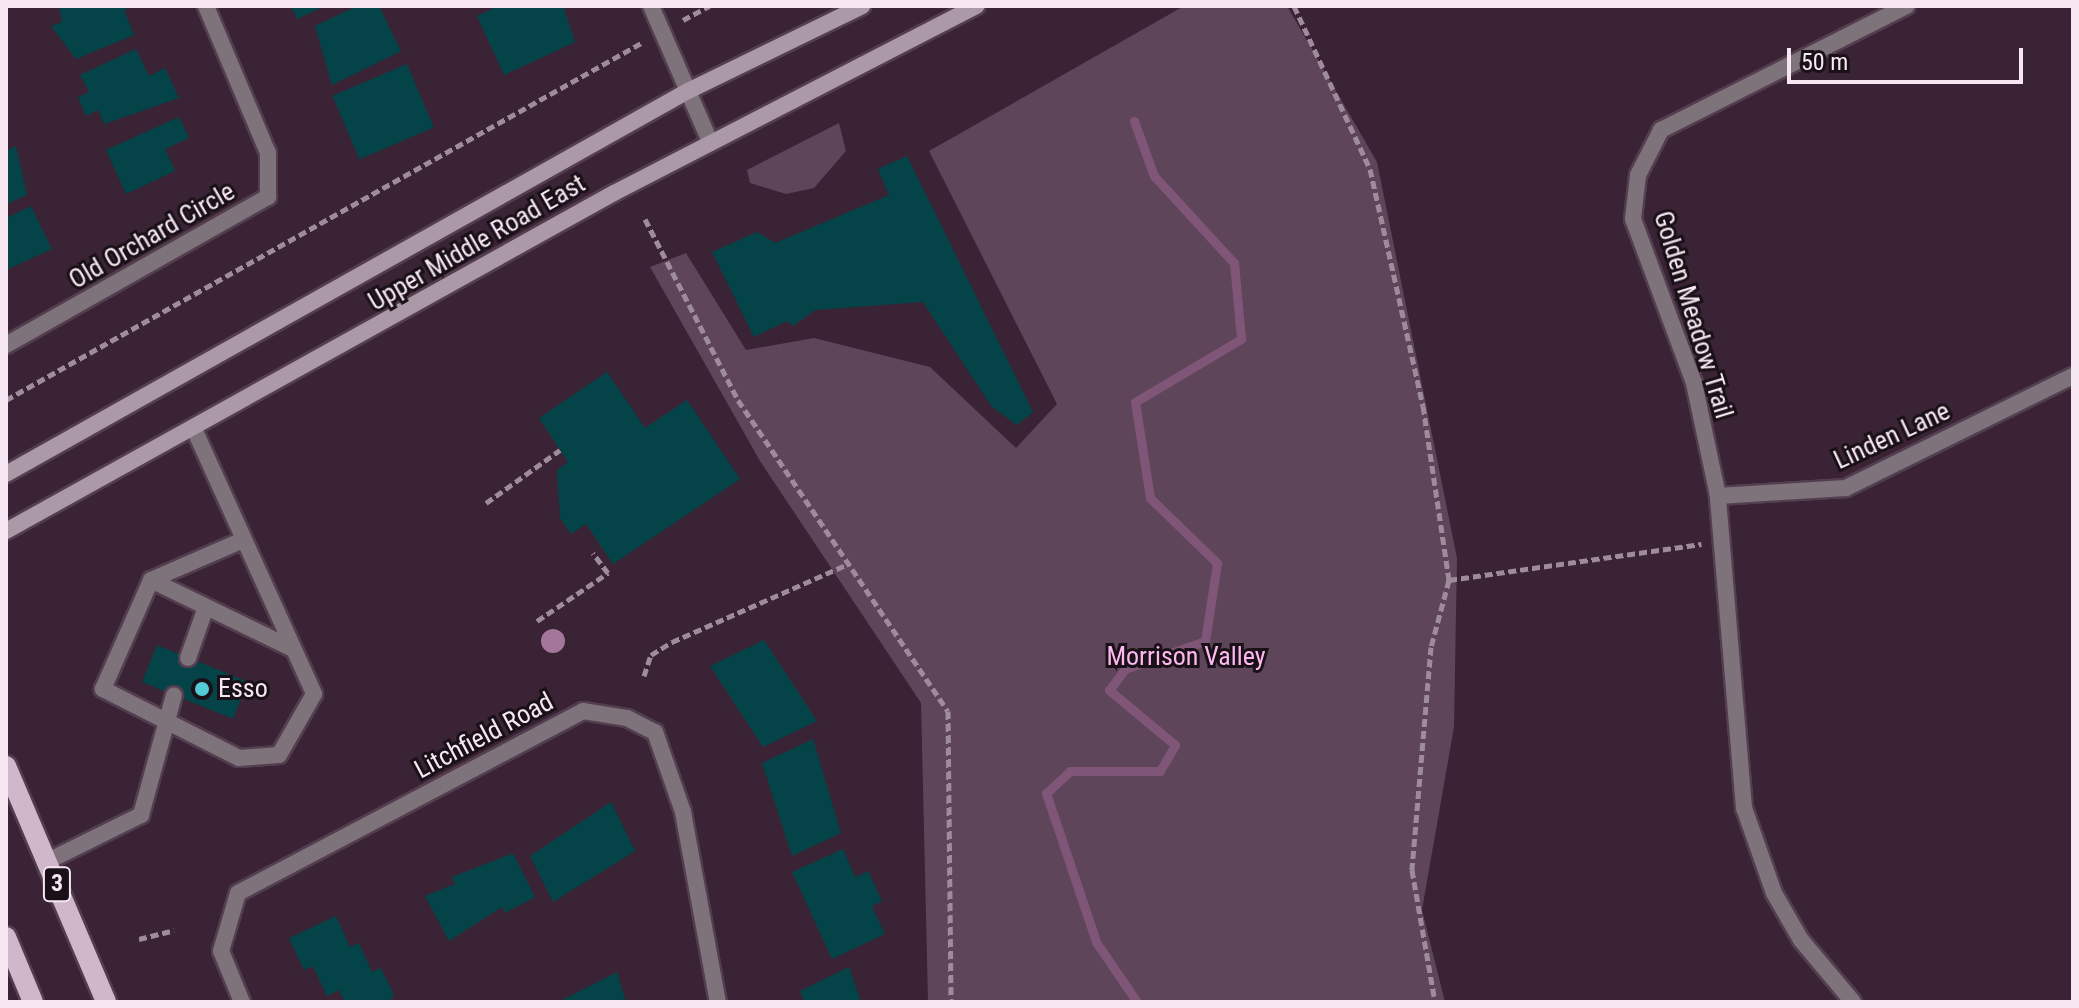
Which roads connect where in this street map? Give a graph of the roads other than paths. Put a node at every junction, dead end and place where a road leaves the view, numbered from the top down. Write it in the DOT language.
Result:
graph roads {
  1 [pos="206,6"];
  2 [pos="651,6"];
  3 [pos="862,6"];
  4 [pos="977,6"];
  5 [pos="1907,6"];
  6 [pos="688,91"];
  7 [pos="710,142"];
  8 [pos="6,345"];
  9 [pos="2073,376"];
  10 [pos="194,429"];
  11 [pos="6,474"];
  12 [pos="1718,496"];
  13 [pos="6,531"];
  14 [pos="243,540"];
  15 [pos="151,580"];
  16 [pos="206,607"];
  17 [pos="293,649"];
  18 [pos="188,658"];
  19 [pos="174,695"];
  20 [pos="163,720"];
  21 [pos="6,766"];
  22 [pos="48,861"];
  23 [pos="6,937"];
  24 [pos="33,1002"];
  25 [pos="106,1002"];
  26 [pos="242,1002"];
  27 [pos="718,1002"];
  28 [pos="1853,1002"];
  1 -- 8 [label="street, Old Orchard Circle"];
  2 -- 6 [label="street"];
  3 -- 6 [label="main road, Upper Middle Road East"];
  4 -- 7 [label="main road, Upper Middle Road East"];
  5 -- 12 [label="street, Golden Meadow Trail"];
  6 -- 7 [label="street"];
  6 -- 11 [label="main road, Upper Middle Road East"];
  7 -- 10 [label="main road, Upper Middle Road East"];
  9 -- 12 [label="street, Linden Lane"];
  10 -- 13 [label="main road, Upper Middle Road East"];
  10 -- 14 [label="street"];
  12 -- 28 [label="street, Golden Meadow Trail"];
  14 -- 15 [label="street"];
  14 -- 17 [label="street"];
  15 -- 16 [label="street"];
  15 -- 20 [label="street"];
  16 -- 17 [label="street"];
  16 -- 18 [label="street"];
  17 -- 20 [label="street"];
  19 -- 20 [label="street"];
  20 -- 22 [label="street"];
  21 -- 22 [label="main road, 3"];
  22 -- 25 [label="main road, 3"];
  23 -- 24 [label="main road"];
  26 -- 27 [label="street, Litchfield Road"];
}
